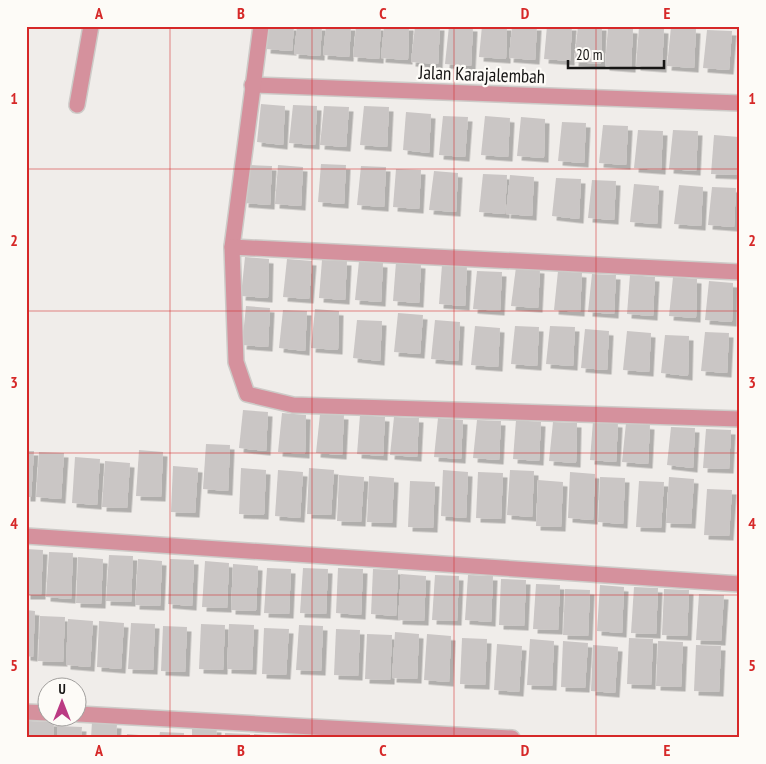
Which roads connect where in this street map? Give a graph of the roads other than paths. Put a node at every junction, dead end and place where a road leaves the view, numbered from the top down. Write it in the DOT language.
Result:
graph roads {
  1 [pos="91,26"];
  2 [pos="261,26"];
  3 [pos="252,86"];
  4 [pos="740,103"];
  5 [pos="77,105"];
  6 [pos="232,247"];
  7 [pos="740,272"];
  8 [pos="740,420"];
  9 [pos="26,536"];
  10 [pos="740,584"];
  11 [pos="88,715"];
  12 [pos="512,738"];
  1 -- 5 [label="street"];
  2 -- 3 [label="street"];
  3 -- 4 [label="street, Jalan Karajalembah"];
  3 -- 6 [label="street"];
  6 -- 7 [label="street"];
  6 -- 8 [label="street"];
  9 -- 10 [label="street"];
  11 -- 12 [label="street"];
}
